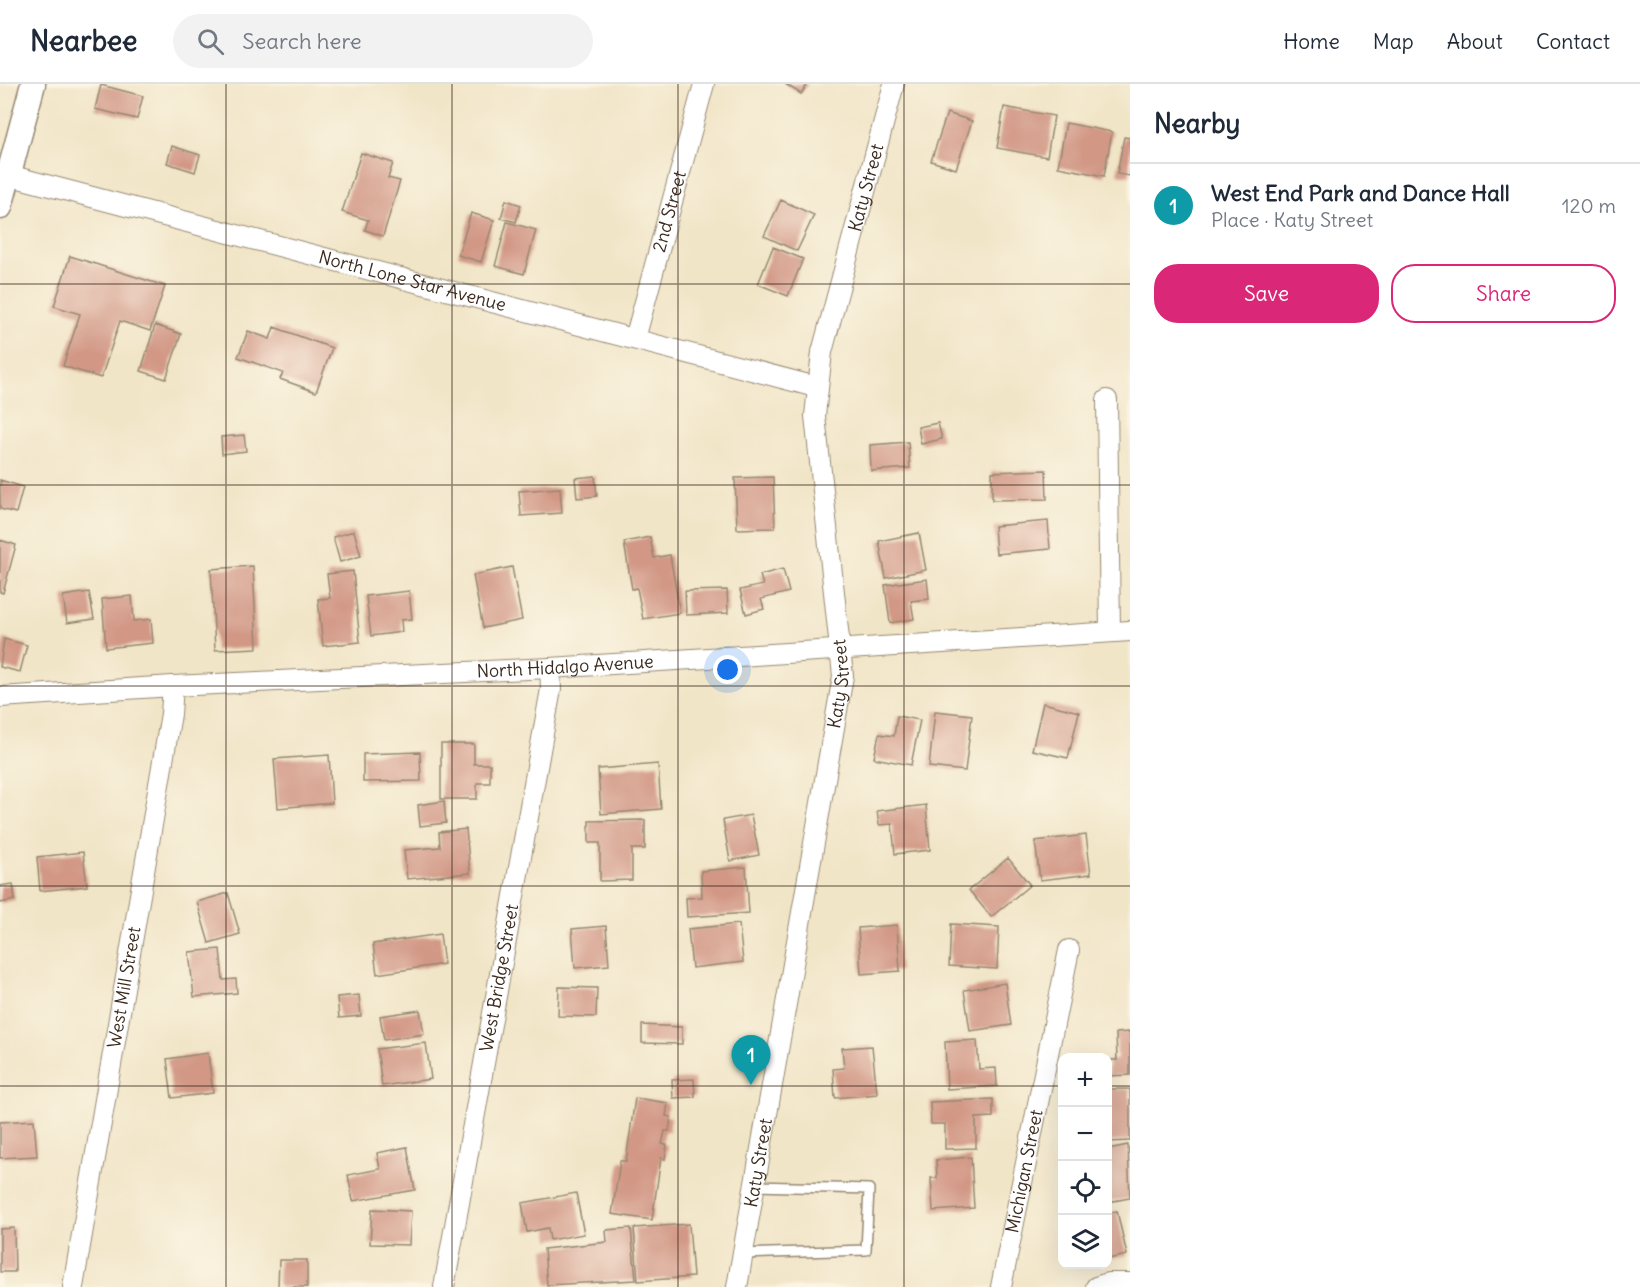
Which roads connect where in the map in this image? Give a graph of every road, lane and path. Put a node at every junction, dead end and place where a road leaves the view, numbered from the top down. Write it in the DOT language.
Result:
graph roads {
  1 [pos="33,84"];
  2 [pos="704,84"];
  3 [pos="894,84"];
  4 [pos="8,175"];
  5 [pos="0,207"];
  6 [pos="635,339"];
  7 [pos="816,387"];
  8 [pos="1107,400"];
  9 [pos="1110,631"];
  10 [pos="1130,631"];
  11 [pos="842,649"];
  12 [pos="550,668"];
  13 [pos="173,686"];
  14 [pos="0,697"];
  15 [pos="1069,950"];
  16 [pos="754,1186"];
  17 [pos="743,1254"];
  18 [pos="1130,1283"];
  19 [pos="73,1287"];
  20 [pos="444,1287"];
  21 [pos="737,1287"];
  22 [pos="1001,1287"];
  23 [pos="1096,1287"];
  1 -- 4 [label="street"];
  2 -- 6 [label="street, 2nd Street"];
  3 -- 7 [label="street, Katy Street"];
  4 -- 5 [label="street"];
  4 -- 6 [label="street, North Lone Star Avenue"];
  6 -- 7 [label="street, North Lone Star Avenue"];
  7 -- 11 [label="street, Katy Street"];
  8 -- 9 [label="street"];
  9 -- 10 [label="street, North Hidalgo Avenue"];
  9 -- 11 [label="street, North Hidalgo Avenue"];
  11 -- 12 [label="street, North Hidalgo Avenue"];
  11 -- 16 [label="street, Katy Street"];
  12 -- 13 [label="street, North Hidalgo Avenue"];
  12 -- 20 [label="street, West Bridge Street"];
  13 -- 14 [label="street, North Hidalgo Avenue"];
  13 -- 19 [label="street, West Mill Street"];
  15 -- 22 [label="street, Michigan Street"];
  16 -- 17 [label="street, Katy Street"];
  16 -- 17 [label="lane"];
  17 -- 21 [label="street, Katy Street"];
  18 -- 23 [label="street"];
}
